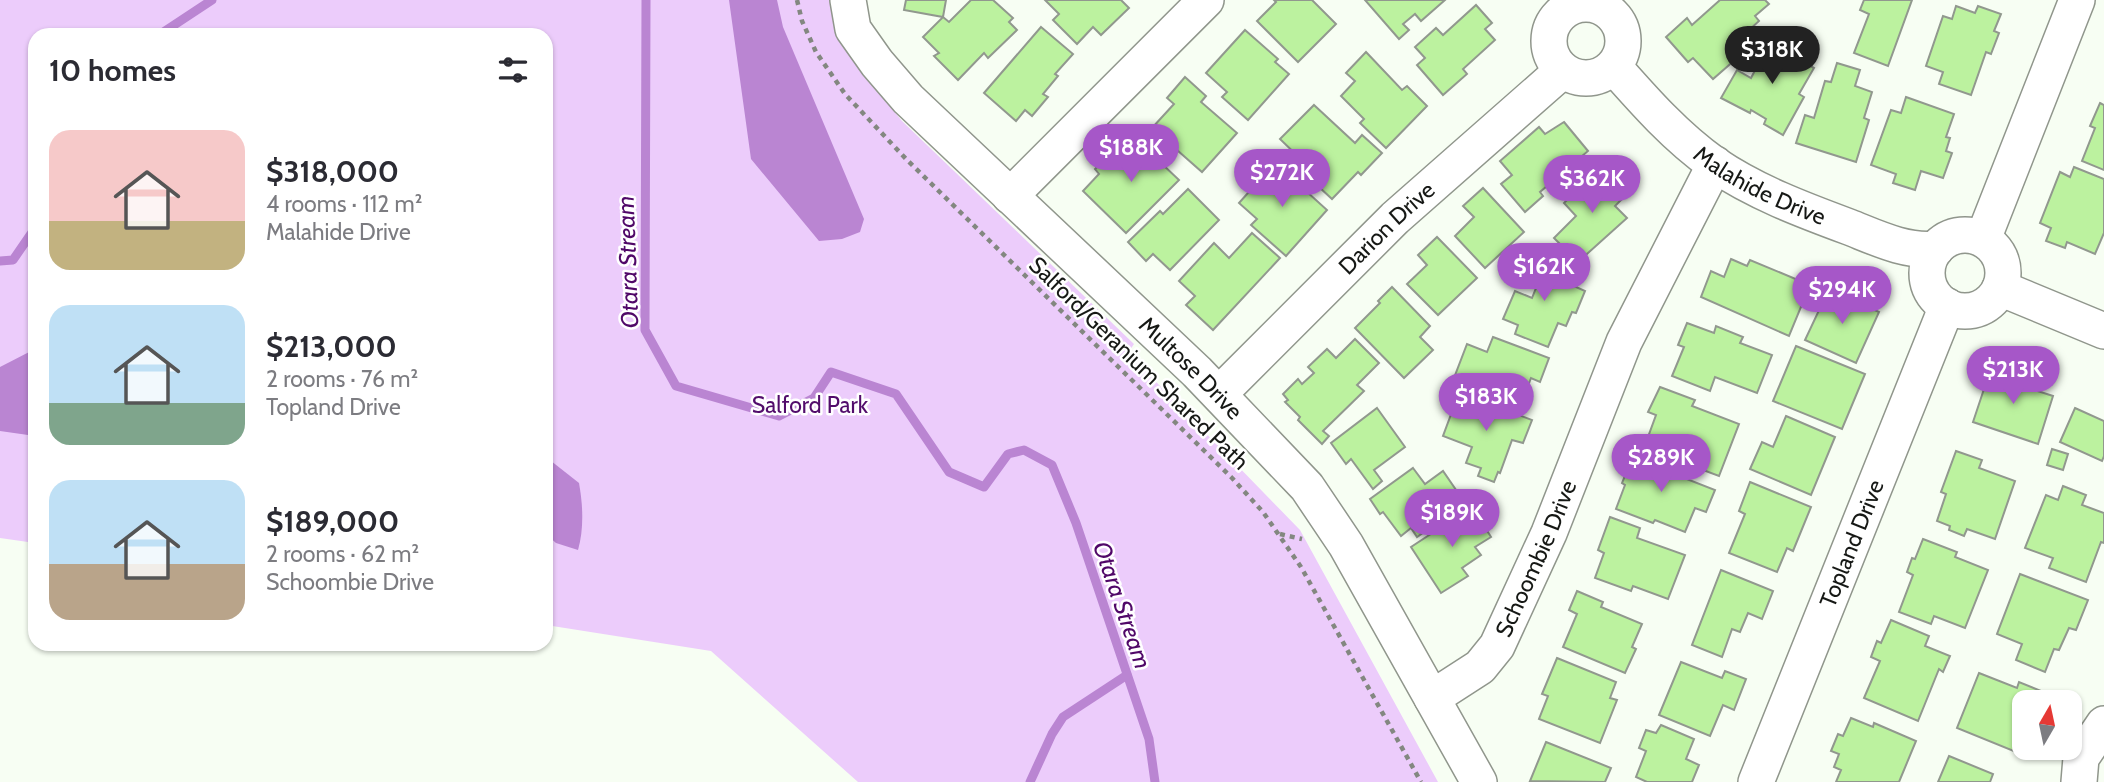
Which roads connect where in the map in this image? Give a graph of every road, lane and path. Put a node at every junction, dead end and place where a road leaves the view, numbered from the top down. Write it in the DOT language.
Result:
graph roads {
  1 [pos="797,0"];
  2 [pos="848,0"];
  3 [pos="1206,0"];
  4 [pos="2077,0"];
  5 [pos="1551,8"];
  6 [pos="1624,8"];
  7 [pos="1615,68"];
  8 [pos="1562,71"];
  9 [pos="1715,164"];
  10 [pos="1010,196"];
  11 [pos="1983,239"];
  12 [pos="1936,249"];
  13 [pos="2000,288"];
  14 [pos="1947,306"];
  15 [pos="2104,331"];
  16 [pos="1219,394"];
  17 [pos="1432,698"];
  18 [pos="2104,724"];
  19 [pos="1421,782"];
  20 [pos="1479,782"];
  21 [pos="1756,782"];
  22 [pos="2079,782"];
  1 -- 19 [label="path, Salford/Geranium Shared Path"];
  2 -- 10 [label="street, Multose Drive"];
  3 -- 10 [label="street"];
  4 -- 11 [label="street"];
  5 -- 6 [label="street"];
  5 -- 8 [label="street"];
  6 -- 7 [label="street"];
  7 -- 8 [label="street"];
  7 -- 9 [label="street, Malahide Drive"];
  8 -- 16 [label="street, Darion Drive"];
  9 -- 12 [label="street, Malahide Drive"];
  9 -- 17 [label="street, Schoombie Drive"];
  10 -- 16 [label="street, Multose Drive"];
  11 -- 12 [label="street"];
  11 -- 13 [label="street"];
  12 -- 14 [label="street"];
  13 -- 14 [label="street"];
  13 -- 15 [label="street"];
  14 -- 21 [label="street, Topland Drive"];
  16 -- 17 [label="street, Multose Drive"];
  17 -- 20 [label="street, Multose Drive"];
  18 -- 22 [label="street"];
}
